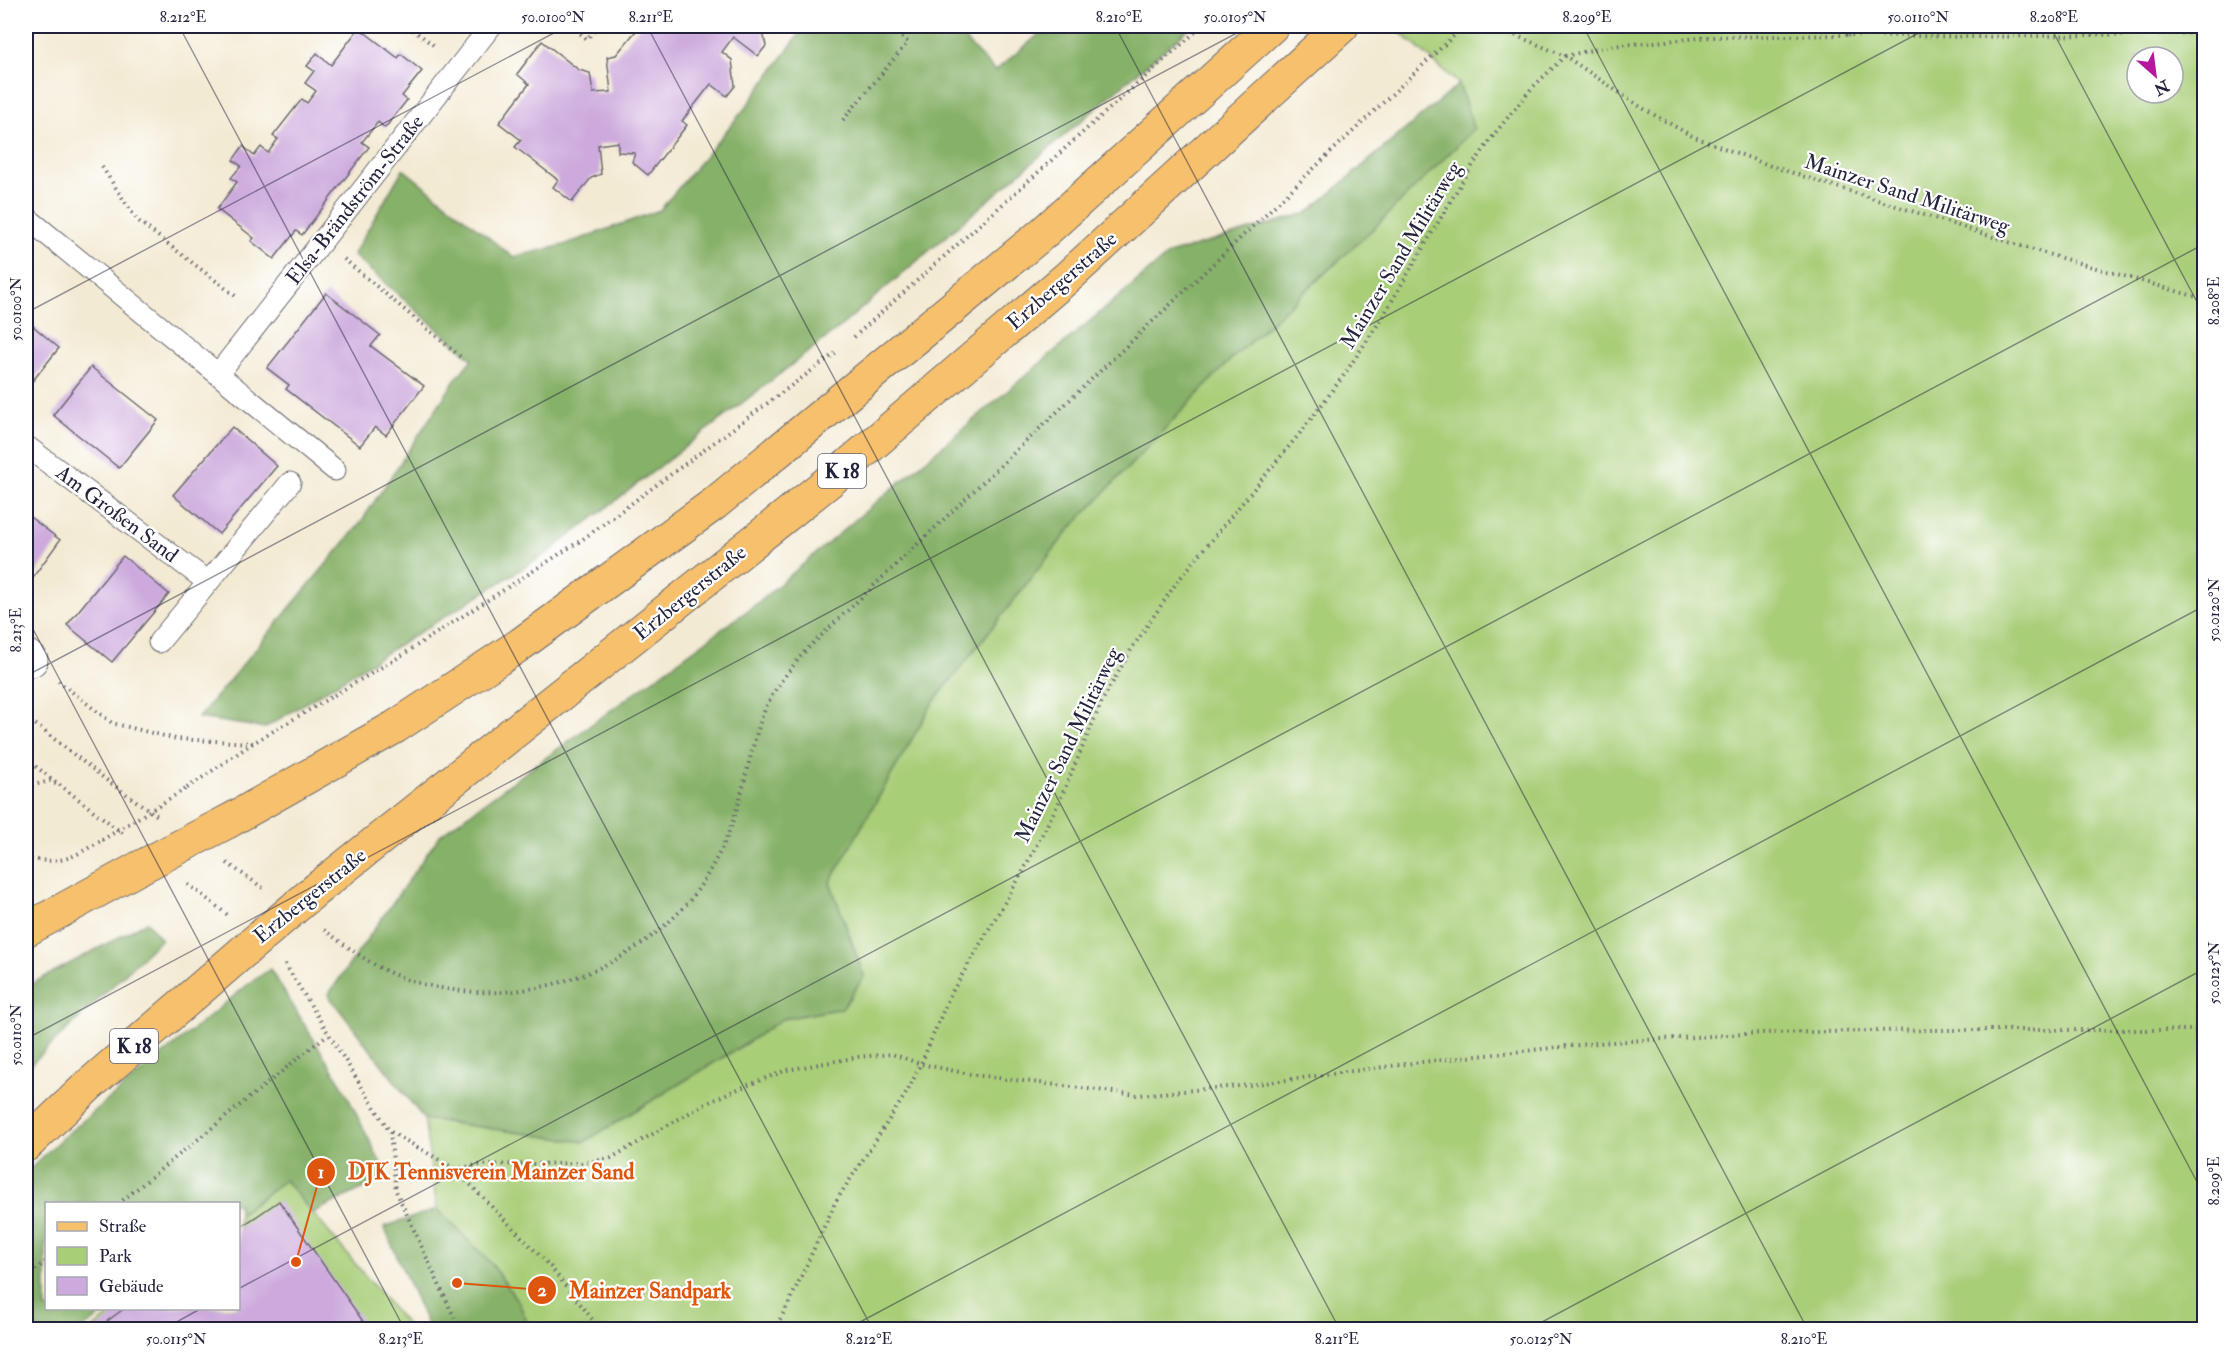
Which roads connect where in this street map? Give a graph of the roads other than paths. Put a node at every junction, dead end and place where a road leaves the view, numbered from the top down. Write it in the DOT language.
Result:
graph roads {
  1 [pos="491,26"];
  2 [pos="1272,26"];
  3 [pos="1342,26"];
  4 [pos="26,217"];
  5 [pos="218,374"];
  6 [pos="26,446"];
  7 [pos="335,470"];
  8 [pos="290,483"];
  9 [pos="208,582"];
  10 [pos="159,642"];
  11 [pos="26,930"];
  12 [pos="26,1145"];
  1 -- 5 [label="lane, Elsa-Brändström-Straße"];
  2 -- 11 [label="main road, K 18, bridge"];
  3 -- 12 [label="main road, Erzbergerstraße / K 18, bridge"];
  4 -- 5 [label="lane"];
  5 -- 7 [label="lane"];
  6 -- 9 [label="lane, Am Großen Sand"];
  8 -- 9 [label="lane"];
  9 -- 10 [label="lane"];
}
